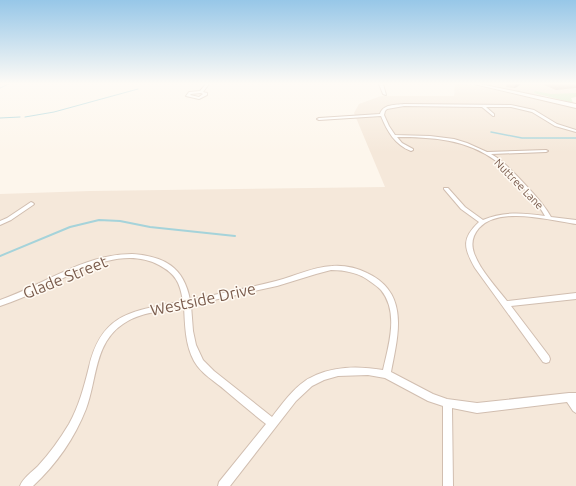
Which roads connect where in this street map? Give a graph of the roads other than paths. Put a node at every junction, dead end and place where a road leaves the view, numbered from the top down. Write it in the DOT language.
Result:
graph roads {
  1 [pos="484,106"];
  2 [pos="392,107"];
  3 [pos="508,107"];
  4 [pos="493,115"];
  5 [pos="382,116"];
  6 [pos="319,119"];
  7 [pos="576,131"];
  8 [pos="393,136"];
  9 [pos="411,150"];
  10 [pos="546,151"];
  11 [pos="488,153"];
  12 [pos="446,189"];
  13 [pos="31,204"];
  14 [pos="549,218"];
  15 [pos="483,222"];
  16 [pos="576,222"];
  17 [pos="0,223"];
  18 [pos="576,296"];
  19 [pos="0,302"];
  20 [pos="187,303"];
  21 [pos="505,304"];
  22 [pos="546,360"];
  23 [pos="386,374"];
  24 [pos="572,397"];
  25 [pos="447,403"];
  26 [pos="576,408"];
  27 [pos="272,423"];
  28 [pos="25,486"];
  29 [pos="223,486"];
  30 [pos="448,486"];
  1 -- 4 [label="street"];
  2 -- 5 [label="street"];
  3 -- 7 [label="street"];
  5 -- 6 [label="street"];
  5 -- 8 [label="street"];
  8 -- 9 [label="street"];
  8 -- 11 [label="street, Nuttree Lane"];
  10 -- 11 [label="street"];
  11 -- 14 [label="street, Nuttree Lane"];
  12 -- 15 [label="street"];
  13 -- 17 [label="street"];
  14 -- 15 [label="street"];
  14 -- 16 [label="street"];
  15 -- 21 [label="street"];
  18 -- 21 [label="street"];
  19 -- 20 [label="street, Glade Street"];
  20 -- 23 [label="street, Westside Drive"];
  20 -- 27 [label="street, Glade Street"];
  20 -- 28 [label="street, Westside Drive"];
  21 -- 22 [label="street"];
  23 -- 25 [label="street"];
  23 -- 27 [label="street"];
  24 -- 25 [label="street"];
  24 -- 26 [label="street"];
  25 -- 30 [label="street"];
  27 -- 29 [label="street"];
}
